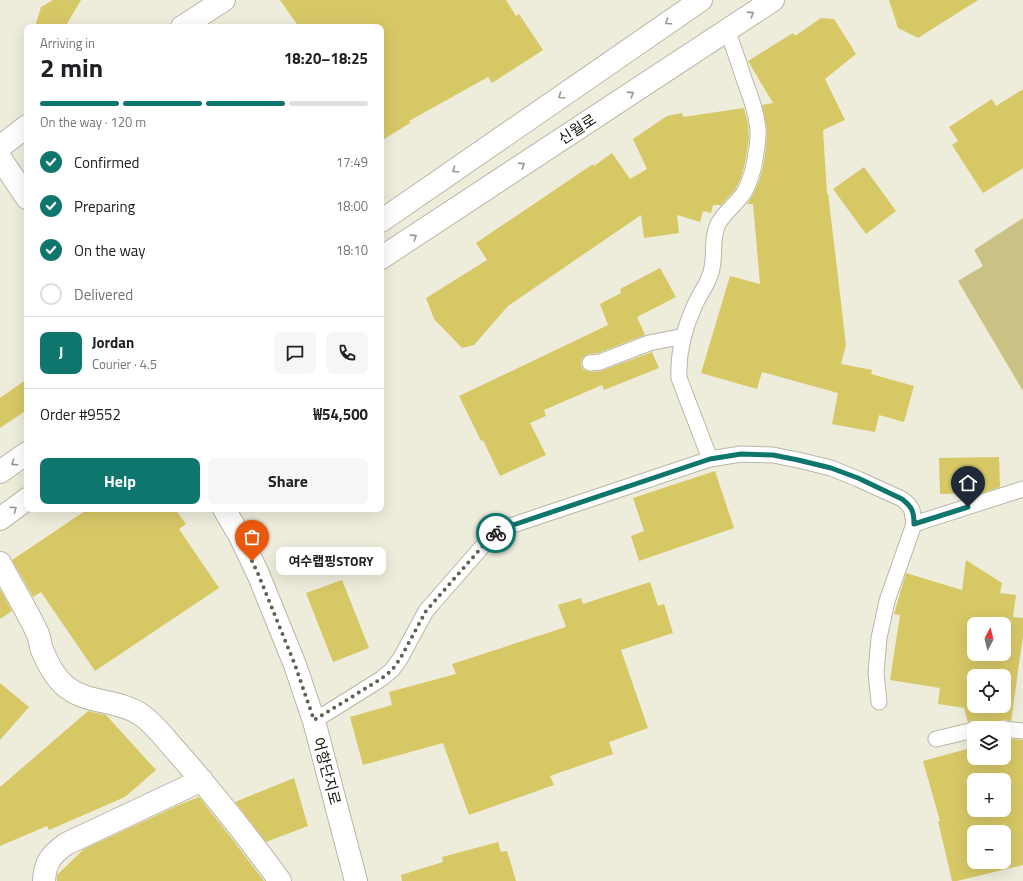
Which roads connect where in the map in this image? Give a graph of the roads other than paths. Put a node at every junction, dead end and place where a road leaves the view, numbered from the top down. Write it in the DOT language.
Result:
graph roads {
  1 [pos="224,0"];
  2 [pos="700,0"];
  3 [pos="773,0"];
  4 [pos="187,24"];
  5 [pos="728,30"];
  6 [pos="24,128"];
  7 [pos="0,147"];
  8 [pos="0,158"];
  9 [pos="24,194"];
  10 [pos="384,219"];
  11 [pos="384,256"];
  12 [pos="684,336"];
  13 [pos="590,363"];
  14 [pos="24,455"];
  15 [pos="710,459"];
  16 [pos="0,472"];
  17 [pos="1023,489"];
  18 [pos="24,501"];
  19 [pos="226,512"];
  20 [pos="0,519"];
  21 [pos="914,524"];
  22 [pos="0,563"];
  23 [pos="879,702"];
  24 [pos="314,720"];
  25 [pos="1011,730"];
  26 [pos="967,731"];
  27 [pos="1023,731"];
  28 [pos="936,738"];
  29 [pos="202,780"];
  30 [pos="44,881"];
  31 [pos="280,881"];
  32 [pos="356,881"];
  1 -- 4 [label="street"];
  2 -- 10 [label="street, one-way"];
  5 -- 3 [label="street, 신월로, one-way"];
  11 -- 5 [label="street, 신월로, one-way"];
  5 -- 12 [label="lane"];
  6 -- 7 [label="street"];
  8 -- 9 [label="street"];
  12 -- 13 [label="lane"];
  12 -- 15 [label="lane"];
  14 -- 16 [label="street, one-way"];
  15 -- 21 [label="lane"];
  15 -- 24 [label="lane"];
  17 -- 21 [label="lane"];
  20 -- 18 [label="street, one-way"];
  19 -- 24 [label="street, 어항단지로"];
  21 -- 23 [label="lane"];
  22 -- 29 [label="street"];
  24 -- 32 [label="street, 어항단지로"];
  25 -- 27 [label="lane"];
  26 -- 28 [label="lane"];
  29 -- 30 [label="street"];
  29 -- 31 [label="street"];
}
